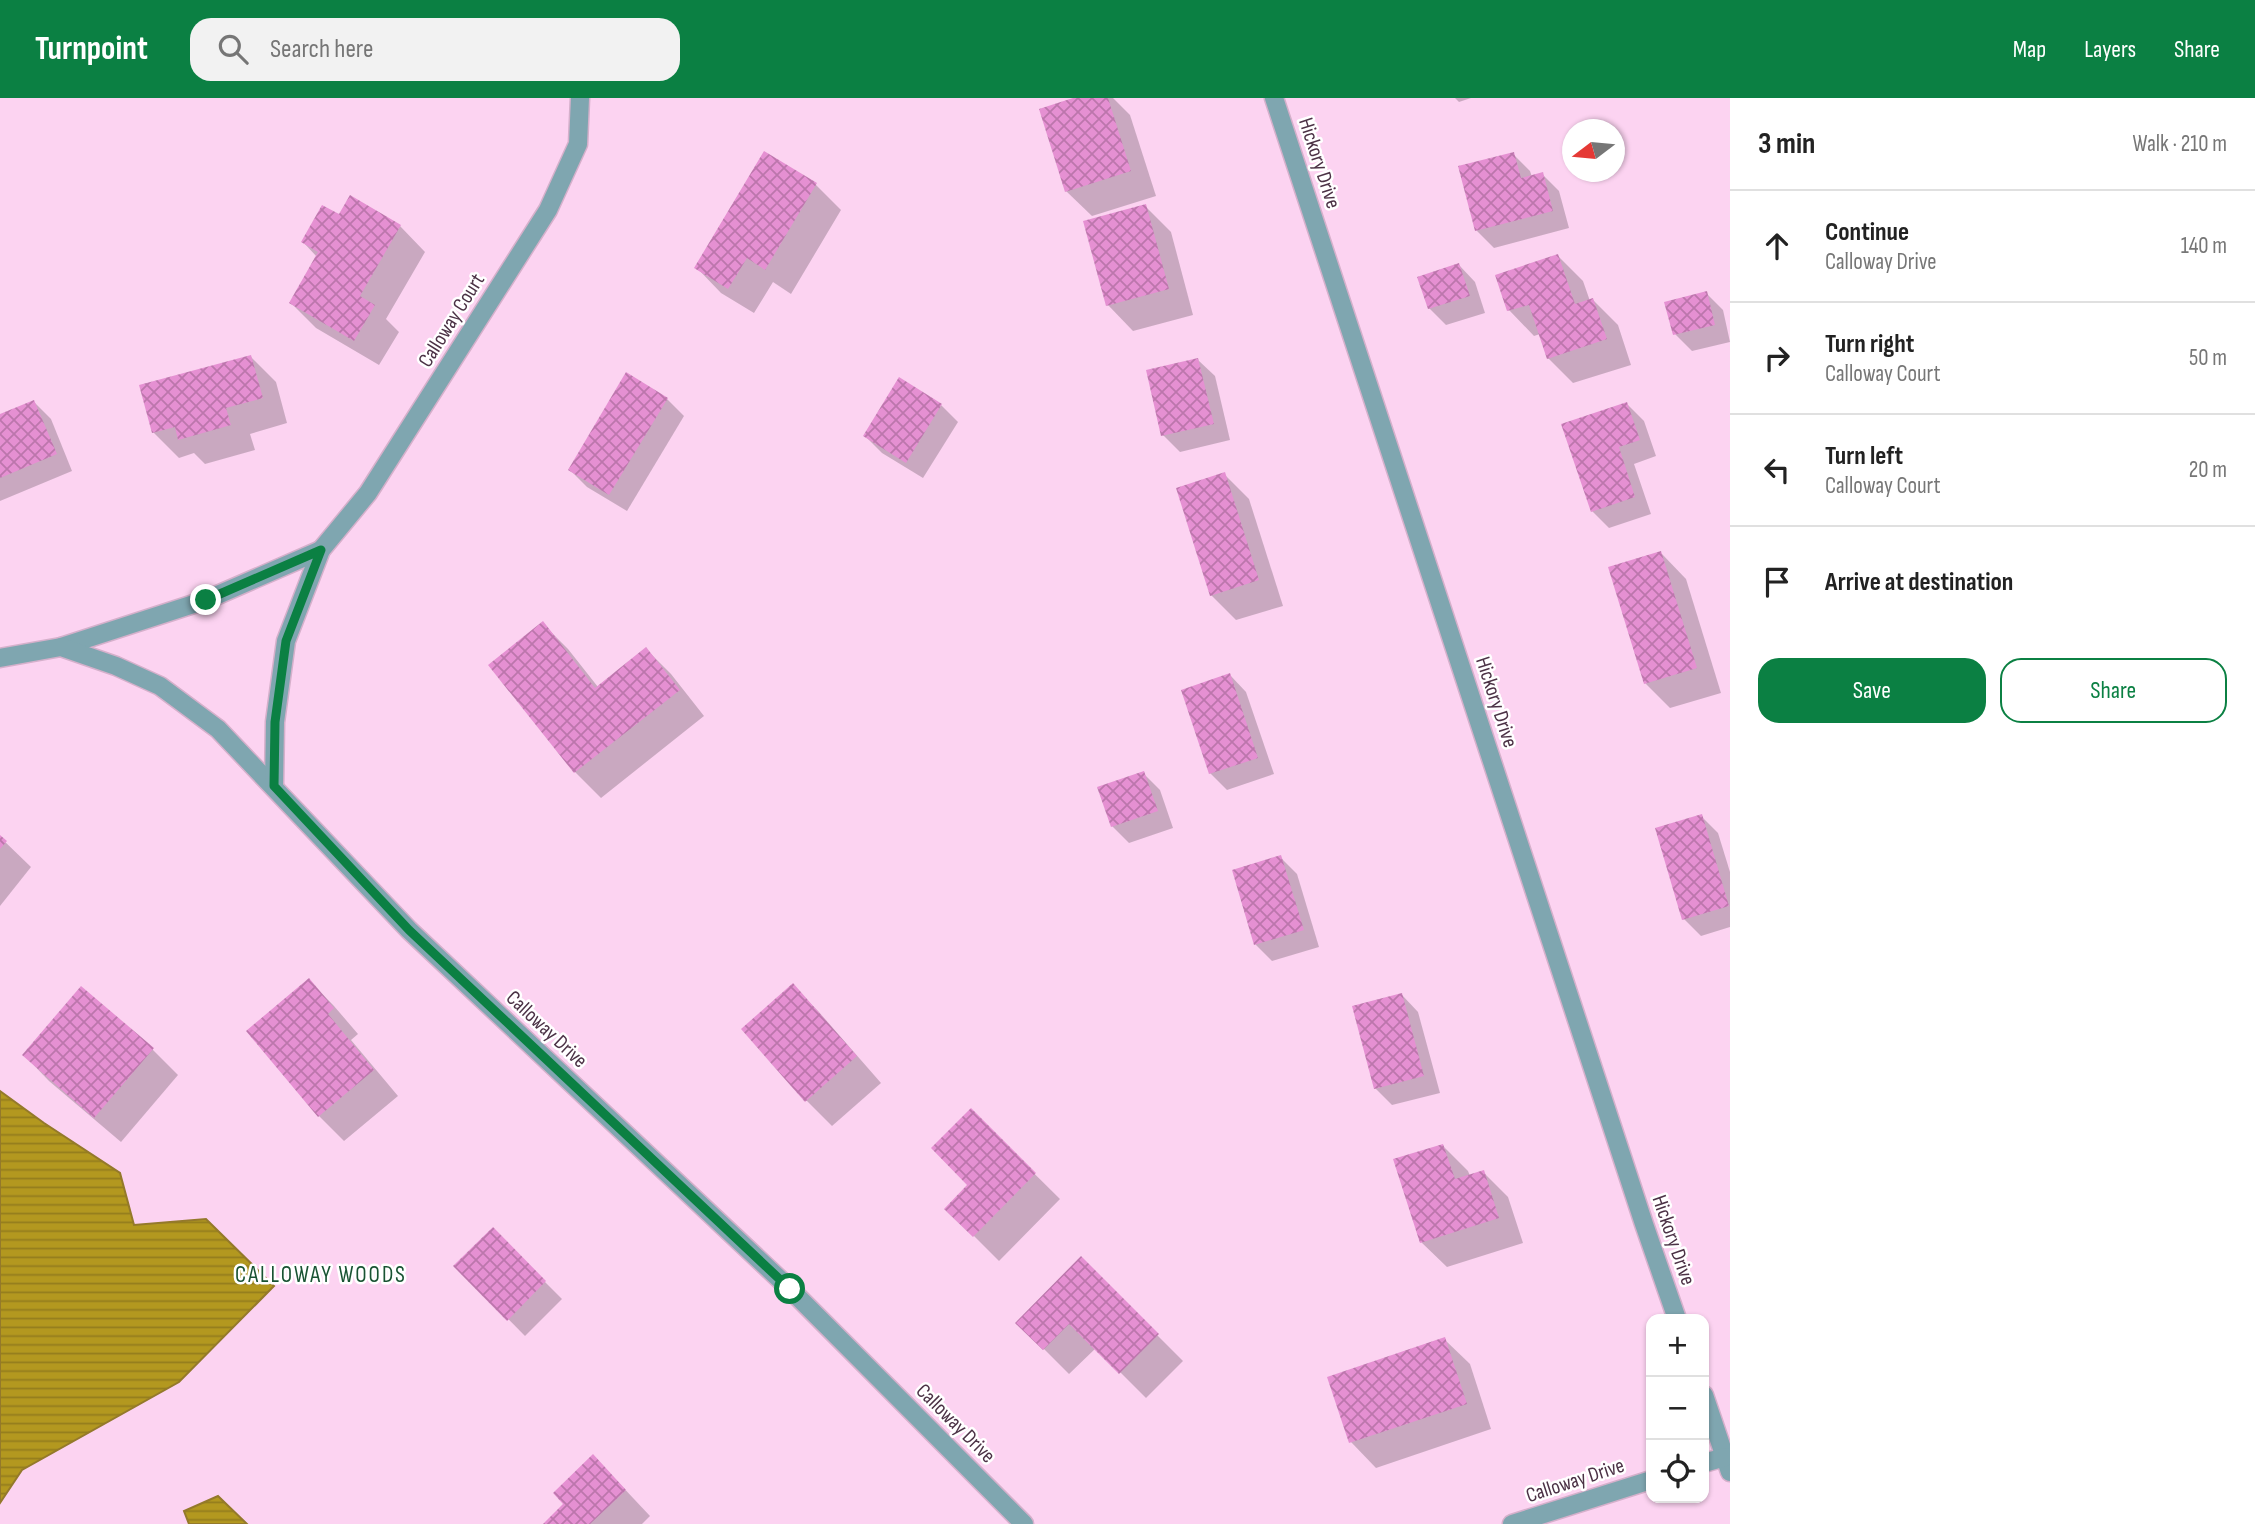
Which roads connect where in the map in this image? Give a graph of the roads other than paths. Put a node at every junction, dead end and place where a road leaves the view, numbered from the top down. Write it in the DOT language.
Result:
graph roads {
  1 [pos="580,98"];
  2 [pos="1275,98"];
  3 [pos="321,550"];
  4 [pos="61,647"];
  5 [pos="0,658"];
  6 [pos="274,786"];
  7 [pos="1675,1314"];
  8 [pos="1709,1409"];
  9 [pos="1709,1463"];
  10 [pos="1728,1464"];
  11 [pos="1646,1482"];
  12 [pos="1024,1524"];
  13 [pos="1512,1524"];
  1 -- 3 [label="street, Calloway Court"];
  2 -- 7 [label="street, Hickory Drive"];
  3 -- 4 [label="street, Calloway Court"];
  3 -- 6 [label="street, Calloway Court"];
  4 -- 5 [label="street, Calloway Drive"];
  4 -- 6 [label="street, Calloway Drive"];
  6 -- 12 [label="street, Calloway Drive"];
  8 -- 10 [label="street"];
  9 -- 10 [label="street"];
  11 -- 13 [label="street, Calloway Drive"];
}
